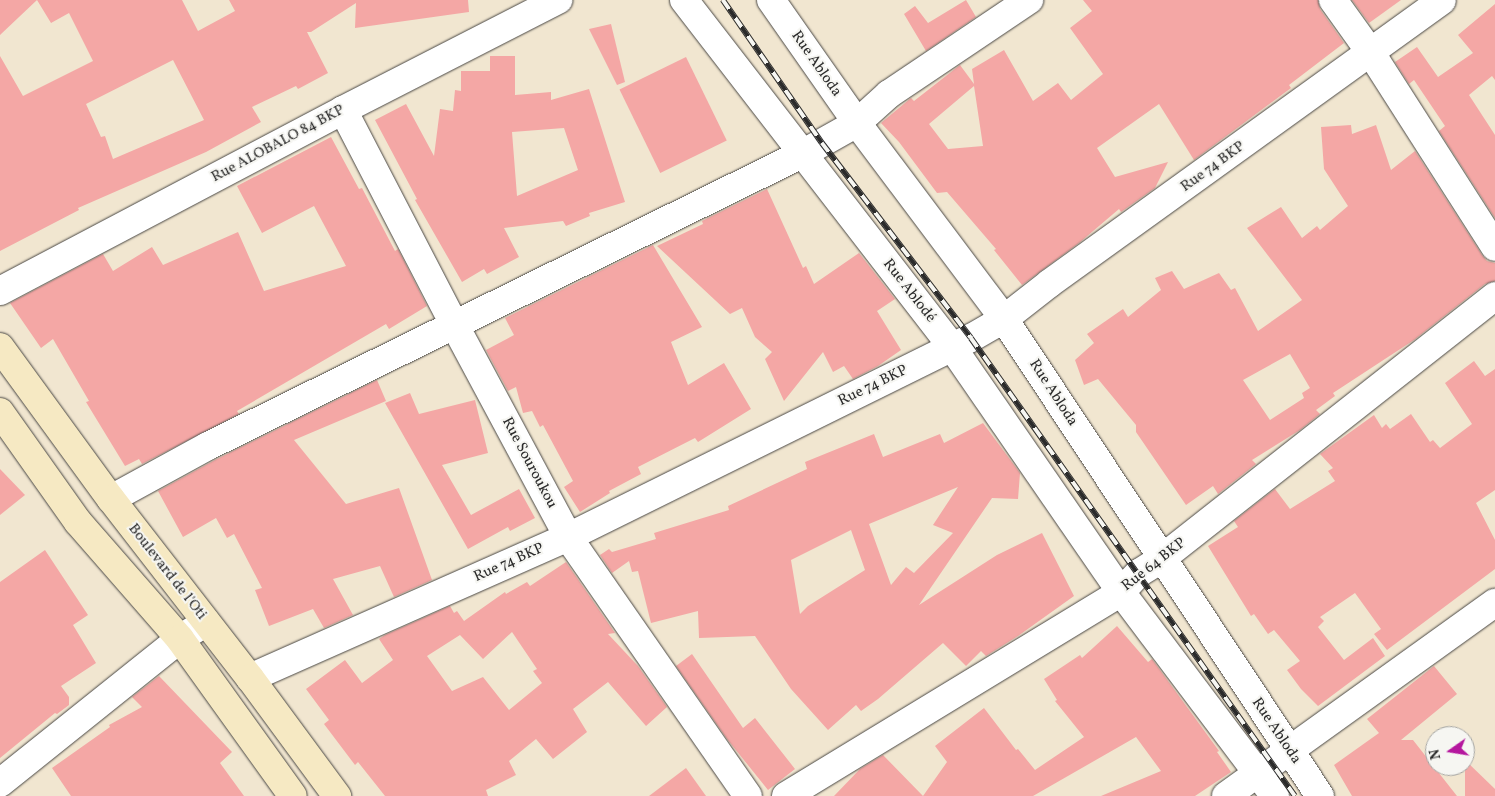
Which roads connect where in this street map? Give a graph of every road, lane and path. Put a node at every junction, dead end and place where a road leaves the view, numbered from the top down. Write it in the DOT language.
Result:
graph roads {
  1 [pos="558,0"];
  2 [pos="684,0"];
  3 [pos="772,0"];
  4 [pos="1029,0"];
  5 [pos="1333,0"];
  6 [pos="1442,0"];
  7 [pos="1371,53"];
  8 [pos="343,110"];
  9 [pos="856,123"];
  10 [pos="802,154"];
  11 [pos="1495,247"];
  12 [pos="0,291"];
  13 [pos="1495,296"];
  14 [pos="1004,319"];
  15 [pos="454,324"];
  16 [pos="0,346"];
  17 [pos="952,347"];
  18 [pos="0,412"];
  19 [pos="111,500"];
  20 [pos="568,537"];
  21 [pos="1162,559"];
  22 [pos="1121,592"];
  23 [pos="1495,602"];
  24 [pos="206,622"];
  25 [pos="180,639"];
  26 [pos="250,678"];
  27 [pos="1288,751"];
  28 [pos="1259,773"];
  29 [pos="1,779"];
  30 [pos="293,796"];
  31 [pos="337,796"];
  32 [pos="748,796"];
  33 [pos="786,796"];
  34 [pos="1226,796"];
  35 [pos="1275,796"];
  36 [pos="1320,796"];
  1 -- 8 [label="street, Rue ALOBALO 84 BKP"];
  2 -- 10 [label="street, Rue Ablodé"];
  3 -- 9 [label="street, Rue Abloda"];
  4 -- 9 [label="street"];
  5 -- 7 [label="street"];
  6 -- 7 [label="street, Rue 74 BKP"];
  7 -- 11 [label="street"];
  7 -- 14 [label="street, Rue 74 BKP"];
  8 -- 12 [label="street, Rue ALOBALO 84 BKP"];
  8 -- 15 [label="street, Rue Souroukou"];
  9 -- 10 [label="street"];
  9 -- 14 [label="street, Rue Abloda"];
  10 -- 15 [label="street"];
  10 -- 17 [label="street, Rue Ablodé"];
  13 -- 21 [label="street, Rue 64 BKP"];
  14 -- 17 [label="street, Rue 74 BKP"];
  14 -- 21 [label="street, Rue Abloda"];
  15 -- 19 [label="street"];
  15 -- 20 [label="street, Rue Souroukou"];
  16 -- 19 [label="main road, Boulevard de l'Oti"];
  17 -- 20 [label="street, Rue 74 BKP"];
  17 -- 22 [label="street, Rue Ablodé"];
  18 -- 25 [label="main road, Boulevard de l'Oti"];
  19 -- 24 [label="main road, Boulevard de l'Oti"];
  20 -- 26 [label="street, Rue 74 BKP"];
  20 -- 32 [label="street, Rue Souroukou"];
  21 -- 22 [label="street, Rue 64 BKP"];
  21 -- 27 [label="street, Rue Abloda"];
  22 -- 28 [label="street, Rue Ablodé"];
  22 -- 33 [label="street, Rue 64 BKP"];
  23 -- 27 [label="street"];
  24 -- 25 [label="street"];
  24 -- 26 [label="main road, Boulevard de l'Oti"];
  25 -- 29 [label="street"];
  25 -- 30 [label="main road, Boulevard de l'Oti"];
  26 -- 31 [label="main road, Boulevard de l'Oti"];
  27 -- 28 [label="street"];
  27 -- 36 [label="street, Rue Abloda"];
  28 -- 34 [label="street"];
  28 -- 35 [label="street, Rue Ablodé"];
}
